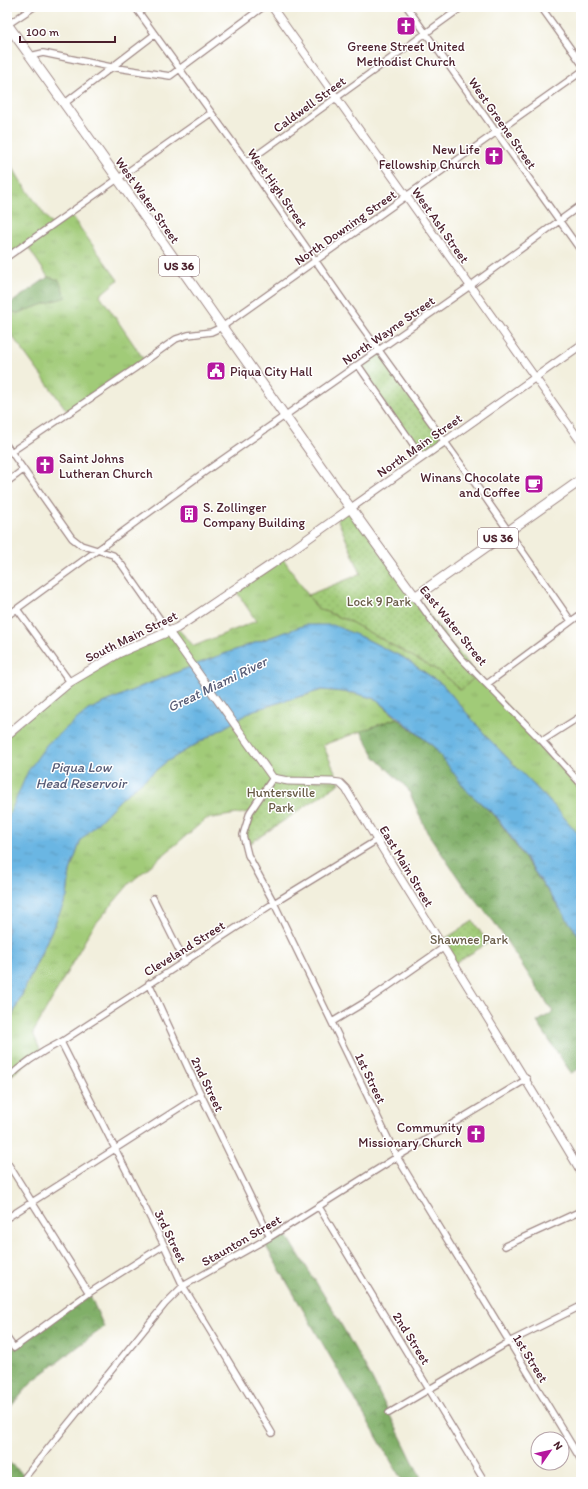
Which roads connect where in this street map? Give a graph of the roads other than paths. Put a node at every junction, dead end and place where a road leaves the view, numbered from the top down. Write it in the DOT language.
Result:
graph roads {
  1 [pos="34,7"];
  2 [pos="135,7"];
  3 [pos="263,7"];
  4 [pos="272,7"];
  5 [pos="407,7"];
  6 [pos="462,7"];
  7 [pos="541,7"];
  8 [pos="7,25"];
  9 [pos="425,32"];
  10 [pos="154,35"];
  11 [pos="30,56"];
  12 [pos="581,63"];
  13 [pos="111,66"];
  14 [pos="179,68"];
  15 [pos="581,72"];
  16 [pos="336,98"];
  17 [pos="65,103"];
  18 [pos="211,112"];
  19 [pos="496,132"];
  20 [pos="246,162"];
  21 [pos="118,179"];
  22 [pos="406,196"];
  23 [pos="581,205"];
  24 [pos="559,221"];
  25 [pos="581,251"];
  26 [pos="7,258"];
  27 [pos="315,261"];
  28 [pos="470,286"];
  29 [pos="222,327"];
  30 [pos="581,345"];
  31 [pos="379,350"];
  32 [pos="358,365"];
  33 [pos="535,378"];
  34 [pos="285,416"];
  35 [pos="445,441"];
  36 [pos="581,442"];
  37 [pos="7,446"];
  38 [pos="11,452"];
  39 [pos="422,457"];
  40 [pos="23,470"];
  41 [pos="581,480"];
  42 [pos="7,482"];
  43 [pos="351,508"];
  44 [pos="508,531"];
  45 [pos="99,550"];
  46 [pos="272,564"];
  47 [pos="415,597"];
  48 [pos="17,609"];
  49 [pos="581,614"];
  50 [pos="7,616"];
  51 [pos="571,621"];
  52 [pos="169,632"];
  53 [pos="70,682"];
  54 [pos="487,684"];
  55 [pos="581,716"];
  56 [pos="7,735"];
  57 [pos="542,741"];
  58 [pos="273,778"];
  59 [pos="581,784"];
  60 [pos="377,840"];
  61 [pos="153,898"];
  62 [pos="274,903"];
  63 [pos="443,948"];
  64 [pos="185,962"];
  65 [pos="149,983"];
  66 [pos="332,1022"];
  67 [pos="61,1042"];
  68 [pos="7,1079"];
  69 [pos="526,1079"];
  70 [pos="201,1094"];
  71 [pos="115,1149"];
  72 [pos="397,1157"];
  73 [pos="7,1162"];
  74 [pos="581,1172"];
  75 [pos="32,1202"];
  76 [pos="320,1207"];
  77 [pos="581,1211"];
  78 [pos="7,1218"];
  79 [pos="270,1237"];
  80 [pos="164,1245"];
  81 [pos="505,1246"];
  82 [pos="183,1286"];
  83 [pos="89,1293"];
  84 [pos="581,1306"];
  85 [pos="7,1338"];
  86 [pos="509,1342"];
  87 [pos="430,1389"];
  88 [pos="389,1413"];
  89 [pos="272,1433"];
  90 [pos="581,1460"];
  91 [pos="21,1482"];
  92 [pos="485,1482"];
  1 -- 8 [label="street"];
  2 -- 10 [label="street, West High Street"];
  3 -- 14 [label="street"];
  4 -- 16 [label="street, West Ash Street"];
  5 -- 9 [label="street, West Greene Street"];
  6 -- 9 [label="street, Caldwell Street"];
  7 -- 12 [label="street"];
  8 -- 11 [label="main road, West Water Street / US 36"];
  9 -- 16 [label="street, Caldwell Street"];
  9 -- 19 [label="street, West Greene Street"];
  10 -- 13 [label="street"];
  10 -- 14 [label="street, West High Street"];
  11 -- 13 [label="street"];
  11 -- 17 [label="main road, West Water Street / US 36"];
  13 -- 14 [label="street"];
  13 -- 17 [label="street"];
  14 -- 18 [label="street, West High Street"];
  15 -- 19 [label="street, North Downing Street"];
  16 -- 20 [label="street, Caldwell Street"];
  16 -- 22 [label="street, West Ash Street"];
  17 -- 21 [label="main road, West Water Street / US 36"];
  18 -- 20 [label="street, West High Street"];
  18 -- 21 [label="street"];
  19 -- 22 [label="street, North Downing Street"];
  19 -- 24 [label="street, West Greene Street"];
  20 -- 27 [label="street, West High Street"];
  21 -- 26 [label="street"];
  21 -- 29 [label="main road, West Water Street / US 36"];
  22 -- 27 [label="street, North Downing Street"];
  22 -- 28 [label="street, West Ash Street"];
  23 -- 24 [label="street, North Wayne Street"];
  24 -- 25 [label="street, West Greene Street"];
  24 -- 28 [label="street, North Wayne Street"];
  27 -- 29 [label="street, North Downing Street"];
  27 -- 31 [label="street, West High Street"];
  28 -- 31 [label="street, North Wayne Street"];
  28 -- 33 [label="street, West Ash Street"];
  29 -- 34 [label="main road, West Water Street / US 36"];
  29 -- 38 [label="street, North Downing Street"];
  30 -- 33 [label="street, North Main Street"];
  31 -- 32 [label="street, North Wayne Street"];
  31 -- 35 [label="street, West High Street"];
  32 -- 34 [label="street, North Wayne Street"];
  32 -- 39 [label="street"];
  33 -- 35 [label="street, North Main Street"];
  33 -- 36 [label="street, West Ash Street"];
  34 -- 43 [label="main road, West Water Street / US 36"];
  34 -- 45 [label="street, North Wayne Street"];
  35 -- 39 [label="street, North Main Street"];
  35 -- 44 [label="street, West High Street"];
  37 -- 38 [label="street"];
  38 -- 40 [label="street"];
  39 -- 43 [label="street, North Main Street"];
  40 -- 42 [label="street"];
  40 -- 45 [label="street"];
  41 -- 44 [label="main road, US 36"];
  43 -- 46 [label="main road, North Main Street"];
  43 -- 47 [label="main road, East Water Street / US 36"];
  44 -- 47 [label="main road, US 36"];
  44 -- 51 [label="street, West High Street"];
  45 -- 48 [label="street, North Wayne Street"];
  45 -- 52 [label="street"];
  46 -- 52 [label="main road, South Main Street"];
  47 -- 54 [label="street, East Water Street"];
  48 -- 50 [label="street, North Wayne Street"];
  48 -- 53 [label="street"];
  49 -- 51 [label="street"];
  51 -- 54 [label="street"];
  52 -- 53 [label="main road, South Main Street"];
  52 -- 58 [label="street"];
  53 -- 56 [label="main road, South Main Street"];
  54 -- 57 [label="street, East Water Street"];
  55 -- 57 [label="street"];
  57 -- 59 [label="street, East Water Street"];
  58 -- 60 [label="street, East Main Street"];
  58 -- 62 [label="street, 1st Street"];
  60 -- 62 [label="street, Cleveland Street"];
  60 -- 63 [label="street, East Main Street"];
  61 -- 64 [label="street"];
  62 -- 64 [label="street, Cleveland Street"];
  62 -- 66 [label="street, 1st Street"];
  63 -- 66 [label="street"];
  63 -- 69 [label="street, East Main Street"];
  64 -- 65 [label="street, Cleveland Street"];
  65 -- 67 [label="street, Cleveland Street"];
  65 -- 70 [label="street, 2nd Street"];
  66 -- 72 [label="street, 1st Street"];
  67 -- 68 [label="street, Cleveland Street"];
  67 -- 71 [label="street, 3rd Street"];
  69 -- 72 [label="street, Staunton Street"];
  69 -- 74 [label="street, East Main Street"];
  70 -- 71 [label="street"];
  70 -- 79 [label="street, 2nd Street"];
  71 -- 75 [label="street"];
  71 -- 80 [label="street, 3rd Street"];
  72 -- 76 [label="street, Staunton Street"];
  72 -- 86 [label="street, 1st Street"];
  73 -- 75 [label="street"];
  75 -- 78 [label="street"];
  75 -- 83 [label="street"];
  76 -- 79 [label="street, Staunton Street"];
  76 -- 87 [label="street, 2nd Street"];
  77 -- 81 [label="street"];
  79 -- 82 [label="street, Staunton Street"];
  80 -- 82 [label="street, 3rd Street"];
  80 -- 83 [label="street"];
  82 -- 89 [label="street, 3rd Street"];
  82 -- 91 [label="street, Staunton Street"];
  83 -- 85 [label="street"];
  84 -- 86 [label="street"];
  86 -- 87 [label="street"];
  86 -- 90 [label="street, 1st Street"];
  87 -- 88 [label="street"];
  87 -- 92 [label="street, 2nd Street"];
}
